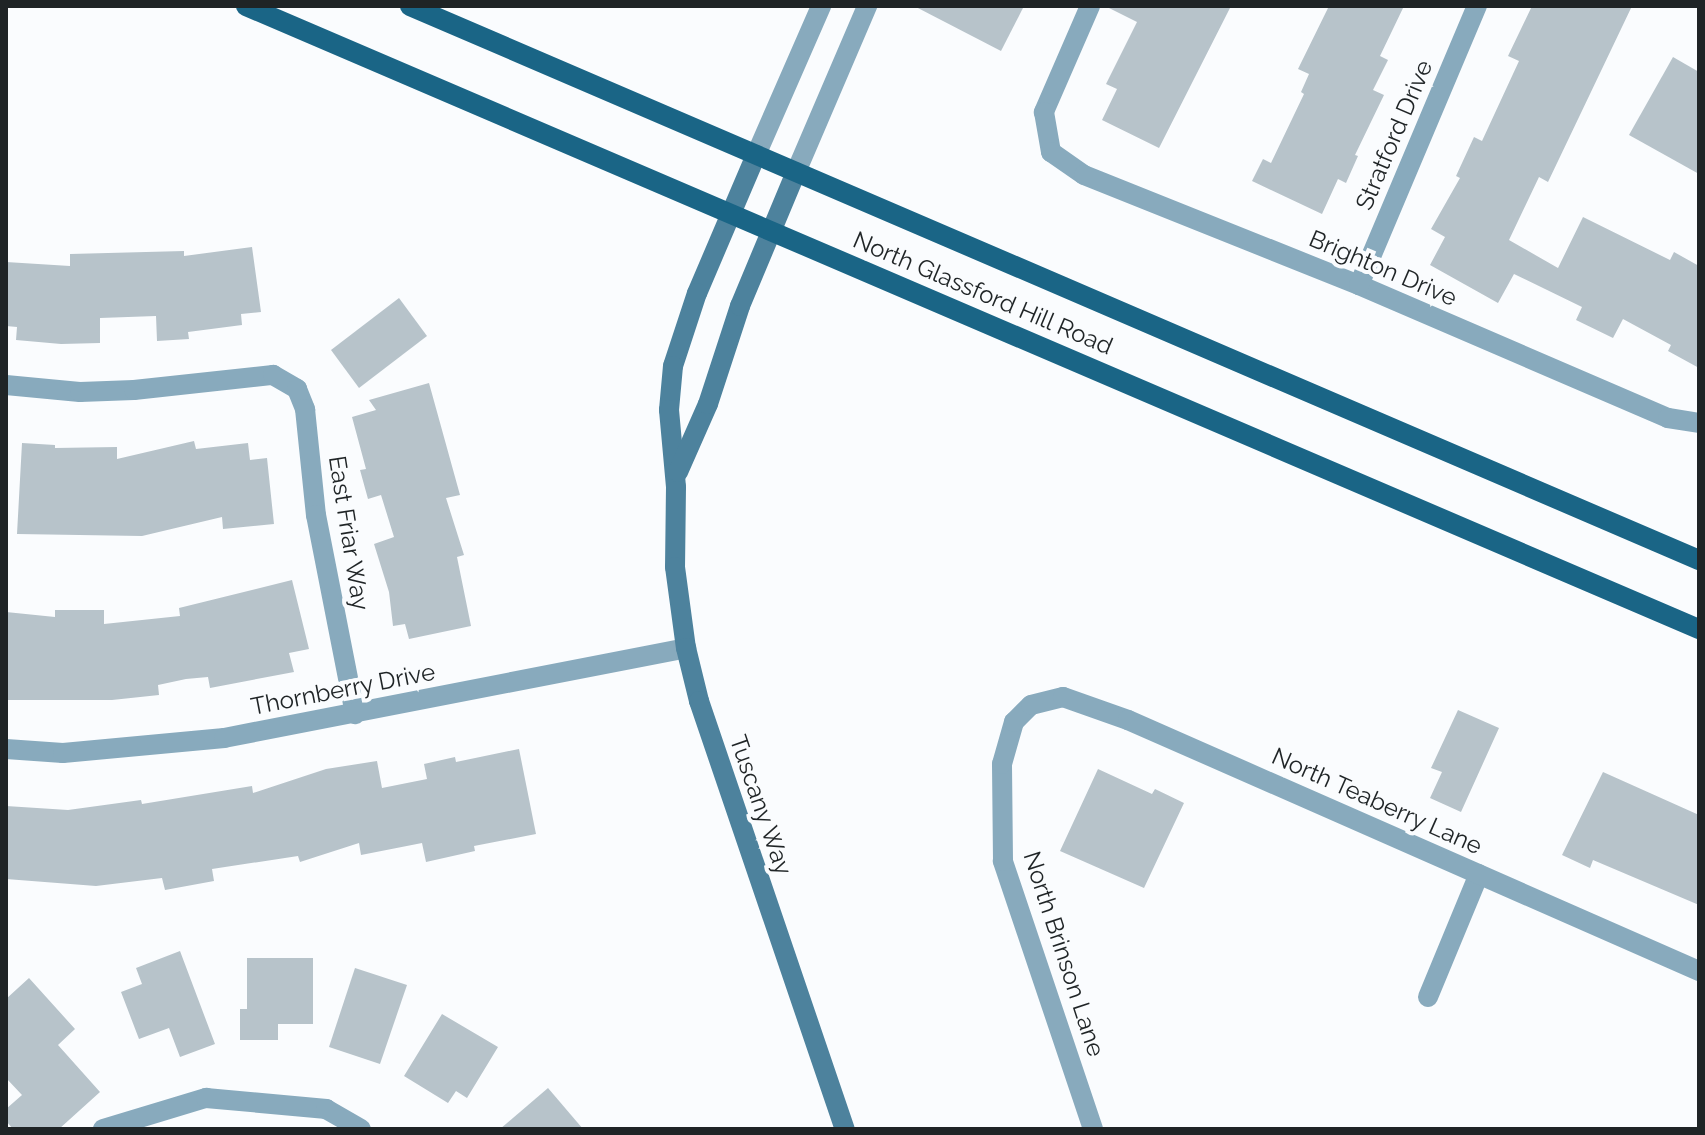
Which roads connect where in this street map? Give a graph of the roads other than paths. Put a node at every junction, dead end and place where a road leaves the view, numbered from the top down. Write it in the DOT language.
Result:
graph roads {
  1 [pos="246,6"];
  2 [pos="410,6"];
  3 [pos="821,6"];
  4 [pos="867,6"];
  5 [pos="1090,6"];
  6 [pos="1477,6"];
  7 [pos="756,155"];
  8 [pos="796,172"];
  9 [pos="730,213"];
  10 [pos="771,231"];
  11 [pos="1359,285"];
  12 [pos="6,385"];
  13 [pos="1699,423"];
  14 [pos="676,487"];
  15 [pos="1699,560"];
  16 [pos="1699,629"];
  17 [pos="686,648"];
  18 [pos="1031,705"];
  19 [pos="355,714"];
  20 [pos="6,749"];
  21 [pos="1479,874"];
  22 [pos="1699,971"];
  23 [pos="1428,997"];
  24 [pos="103,1129"];
  25 [pos="361,1129"];
  26 [pos="845,1129"];
  27 [pos="1093,1129"];
  1 -- 9 [label="main road, North Glassford Hill Road"];
  2 -- 7 [label="main road, North Glassford Hill Road"];
  3 -- 7 [label="street"];
  4 -- 8 [label="street"];
  5 -- 11 [label="street, Brighton Drive"];
  6 -- 11 [label="street, Stratford Drive"];
  7 -- 8 [label="main road, North Glassford Hill Road"];
  7 -- 9 [label="street, Tuscany Way"];
  8 -- 10 [label="street, Tuscany Way"];
  8 -- 15 [label="main road, North Glassford Hill Road"];
  9 -- 10 [label="main road, North Glassford Hill Road"];
  9 -- 14 [label="street, Tuscany Way"];
  10 -- 14 [label="street, Tuscany Way"];
  10 -- 16 [label="main road, North Glassford Hill Road"];
  11 -- 13 [label="street, Brighton Drive"];
  12 -- 19 [label="street, East Friar Way"];
  14 -- 17 [label="street, Tuscany Way"];
  17 -- 19 [label="street, Thornberry Drive"];
  17 -- 26 [label="street, Tuscany Way"];
  18 -- 21 [label="street, North Teaberry Lane"];
  18 -- 27 [label="street, North Brinson Lane"];
  19 -- 20 [label="street, Thornberry Drive"];
  21 -- 22 [label="street, North Teaberry Lane"];
  21 -- 23 [label="street"];
  24 -- 25 [label="street"];
}
